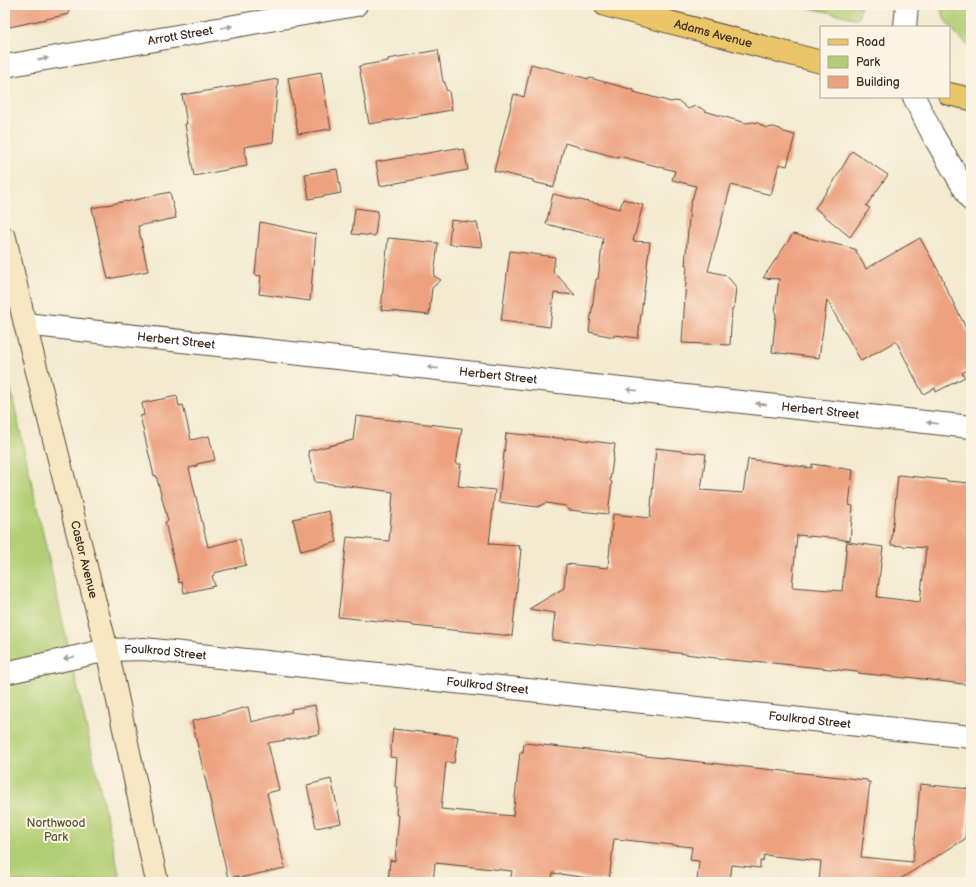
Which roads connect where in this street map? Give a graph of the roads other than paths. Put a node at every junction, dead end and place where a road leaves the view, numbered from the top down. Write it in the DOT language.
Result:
graph roads {
  1 [pos="356,5"];
  2 [pos="605,5"];
  3 [pos="908,5"];
  4 [pos="905,26"];
  5 [pos="820,62"];
  6 [pos="5,66"];
  7 [pos="950,94"];
  8 [pos="915,98"];
  9 [pos="971,99"];
  10 [pos="971,200"];
  11 [pos="5,238"];
  12 [pos="25,324"];
  13 [pos="971,427"];
  14 [pos="107,650"];
  15 [pos="5,673"];
  16 [pos="971,738"];
  17 [pos="158,882"];
  6 -- 1 [label="street, Arrott Street, one-way"];
  2 -- 5 [label="main road, Adams Avenue"];
  3 -- 4 [label="street"];
  7 -- 9 [label="main road"];
  8 -- 10 [label="street"];
  11 -- 12 [label="street, Castor Avenue"];
  13 -- 12 [label="street, Herbert Street, one-way"];
  12 -- 14 [label="street, Castor Avenue"];
  14 -- 15 [label="street, Foulkrod Street, one-way"];
  14 -- 16 [label="street, Foulkrod Street"];
  14 -- 17 [label="street, Castor Avenue"];
}
